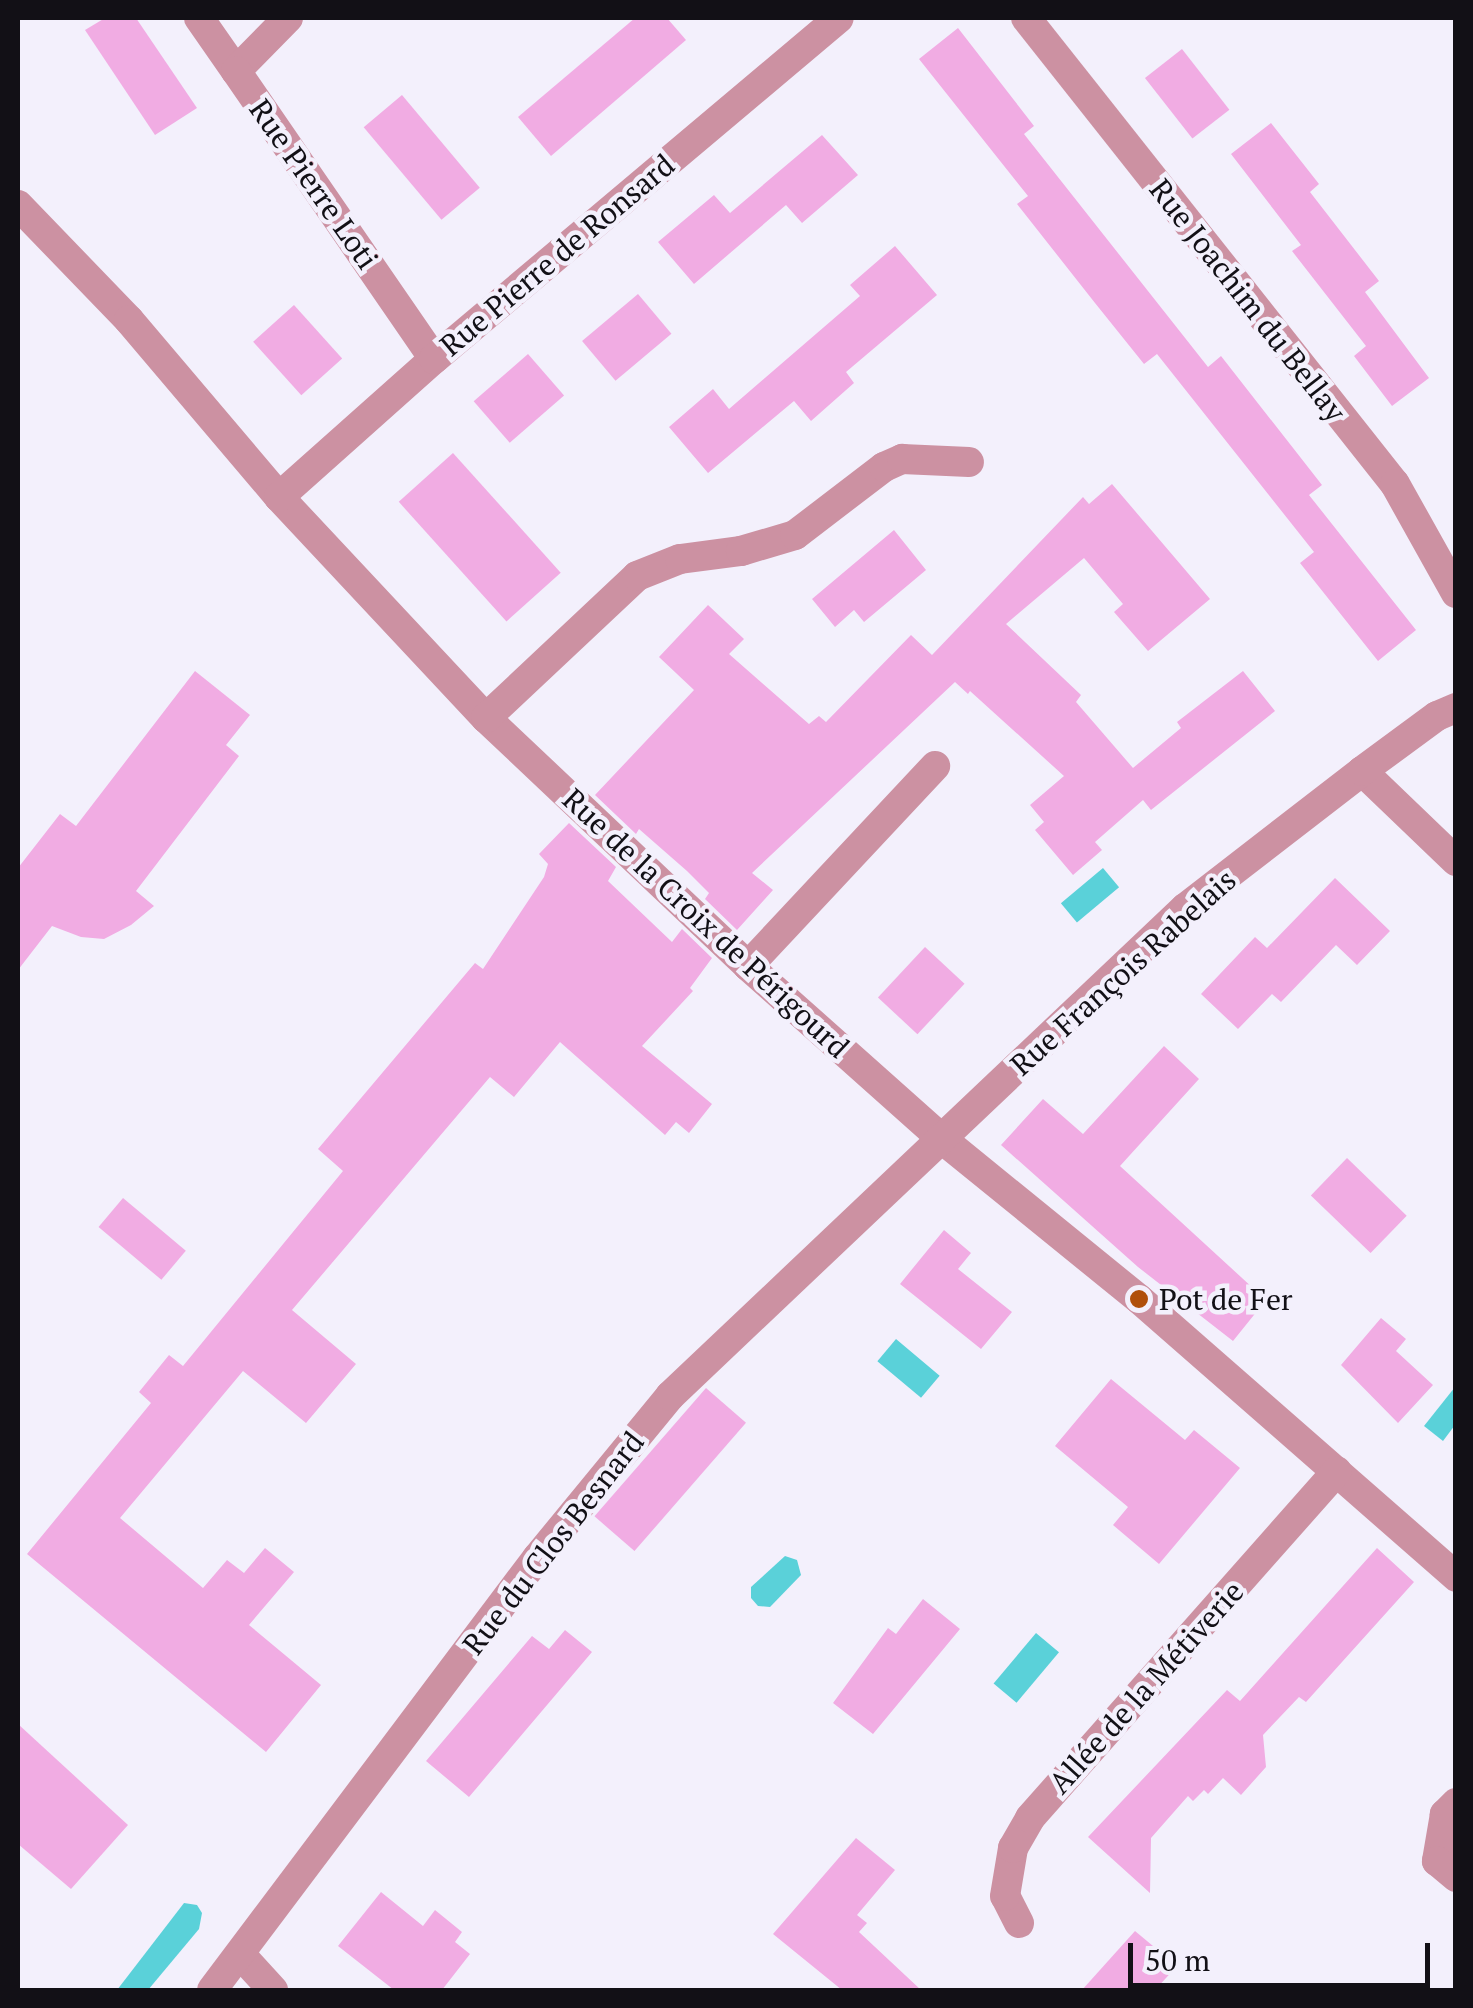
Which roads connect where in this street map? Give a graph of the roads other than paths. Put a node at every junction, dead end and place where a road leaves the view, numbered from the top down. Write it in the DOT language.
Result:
graph roads {
  1 [pos="200,18"];
  2 [pos="288,18"];
  3 [pos="839,18"];
  4 [pos="1026,18"];
  5 [pos="236,71"];
  6 [pos="18,205"];
  7 [pos="434,360"];
  8 [pos="970,462"];
  9 [pos="279,497"];
  10 [pos="1456,593"];
  11 [pos="1456,708"];
  12 [pos="486,718"];
  13 [pos="935,766"];
  14 [pos="1362,771"];
  15 [pos="1456,862"];
  16 [pos="748,966"];
  17 [pos="942,1139"];
  18 [pos="1337,1471"];
  19 [pos="1456,1578"];
  20 [pos="1456,1803"];
  21 [pos="1456,1877"];
  22 [pos="1019,1923"];
  23 [pos="240,1954"];
  24 [pos="212,1990"];
  25 [pos="272,1990"];
  1 -- 5 [label="street"];
  2 -- 5 [label="street, Rue Pierre Loti"];
  3 -- 7 [label="street, Rue Pierre de Ronsard"];
  4 -- 10 [label="street, Rue Joachim du Bellay"];
  5 -- 7 [label="street, Rue Pierre Loti"];
  6 -- 9 [label="street, Rue de la Croix de Périgourd"];
  7 -- 9 [label="street, Rue Pierre de Ronsard"];
  8 -- 12 [label="street"];
  9 -- 12 [label="street, Rue de la Croix de Périgourd"];
  11 -- 14 [label="street, Rue François Rabelais"];
  12 -- 16 [label="street, Rue de la Croix de Périgourd"];
  13 -- 16 [label="street"];
  14 -- 15 [label="street"];
  14 -- 17 [label="street, Rue François Rabelais"];
  16 -- 17 [label="street, Rue de la Croix de Périgourd"];
  17 -- 18 [label="street, Rue de la Croix de Périgourd"];
  17 -- 23 [label="street, Rue du Clos Besnard"];
  18 -- 19 [label="street, Rue de la Croix de Périgourd"];
  18 -- 22 [label="street, Allée de la Métiverie"];
  20 -- 21 [label="street"];
  23 -- 24 [label="street, Rue du Clos Besnard"];
  23 -- 25 [label="street"];
}
